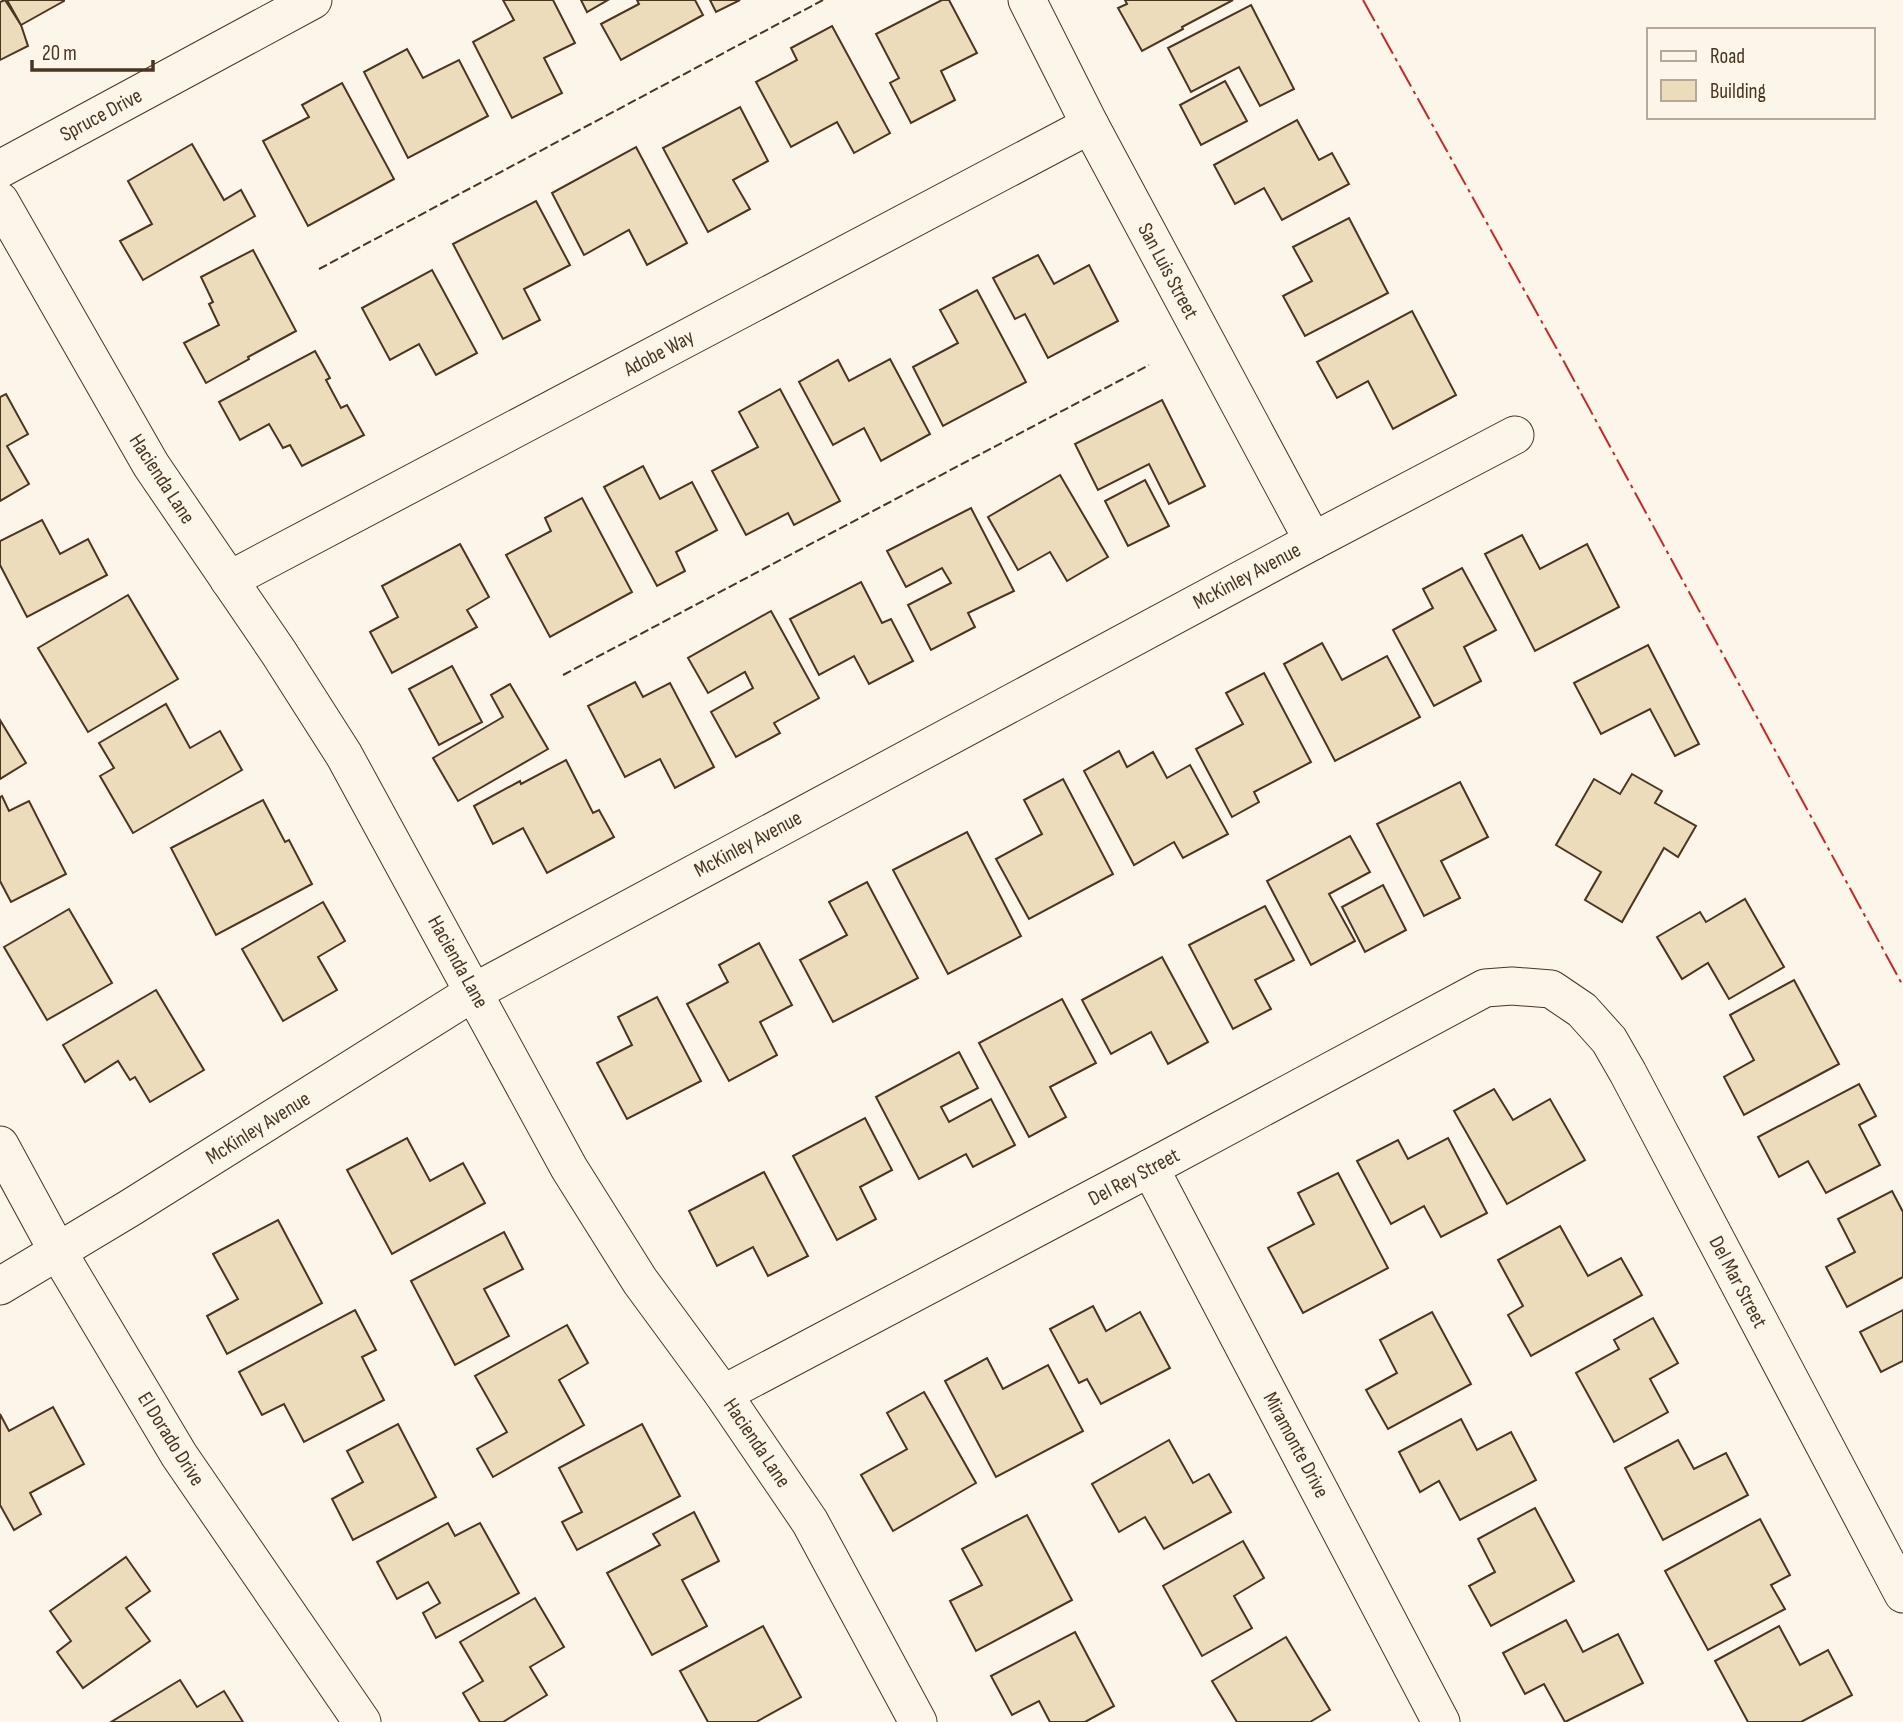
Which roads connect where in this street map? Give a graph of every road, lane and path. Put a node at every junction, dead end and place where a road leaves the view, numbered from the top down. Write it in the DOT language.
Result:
graph roads {
  1 [pos="313,0"];
  2 [pos="1027,0"];
  3 [pos="1090,125"];
  4 [pos="0,169"];
  5 [pos="0,201"];
  6 [pos="1515,435"];
  7 [pos="1313,541"];
  8 [pos="229,580"];
  9 [pos="1551,989"];
  10 [pos="474,992"];
  11 [pos="0,1145"];
  12 [pos="1150,1168"];
  13 [pos="58,1252"];
  14 [pos="0,1286"];
  15 [pos="723,1394"];
  16 [pos="1903,1594"];
  17 [pos="362,1722"];
  18 [pos="918,1722"];
  19 [pos="1441,1722"];
  1 -- 4 [label="street, Spruce Drive"];
  2 -- 3 [label="street, San Luis Street"];
  3 -- 7 [label="street, San Luis Street"];
  3 -- 8 [label="street, Adobe Way"];
  5 -- 8 [label="street, Hacienda Lane"];
  6 -- 7 [label="street, McKinley Avenue"];
  7 -- 10 [label="street, McKinley Avenue"];
  8 -- 10 [label="street, Hacienda Lane"];
  9 -- 12 [label="street, Del Rey Street"];
  9 -- 16 [label="street, Del Mar Street"];
  10 -- 13 [label="street, McKinley Avenue"];
  10 -- 15 [label="street, Hacienda Lane"];
  11 -- 13 [label="street, El Dorado Drive"];
  12 -- 15 [label="street, Del Rey Street"];
  12 -- 19 [label="street, Miramonte Drive"];
  13 -- 14 [label="street, McKinley Avenue"];
  13 -- 17 [label="street, El Dorado Drive"];
  15 -- 18 [label="street, Hacienda Lane"];
}
